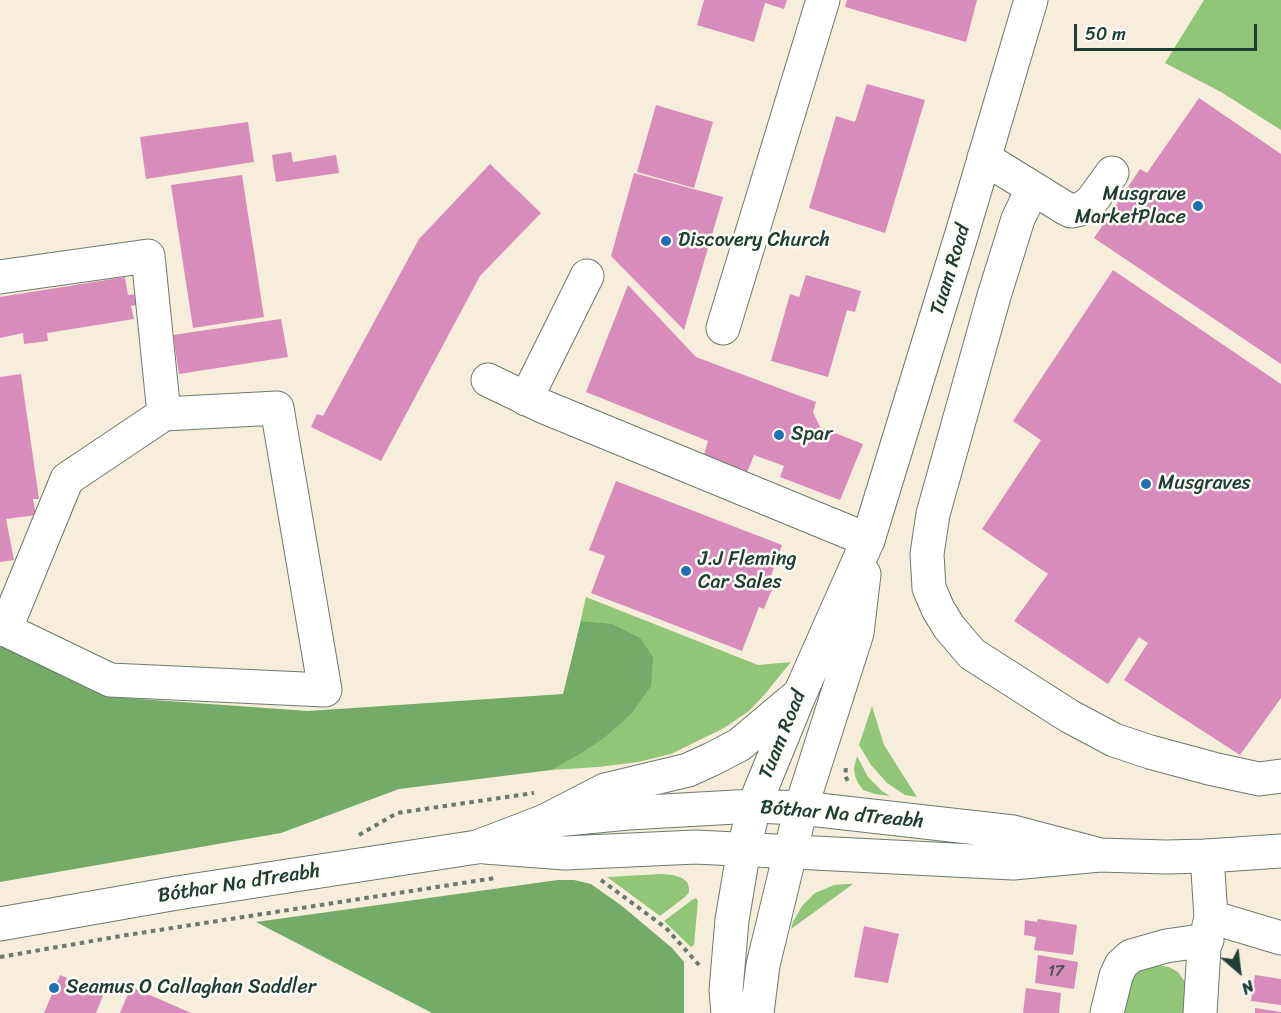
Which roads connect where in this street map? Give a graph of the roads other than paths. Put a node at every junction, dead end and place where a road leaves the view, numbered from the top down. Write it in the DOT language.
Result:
graph roads {
  1 [pos="823,0"];
  2 [pos="1031,0"];
  3 [pos="984,158"];
  4 [pos="1112,173"];
  5 [pos="1033,188"];
  6 [pos="587,276"];
  7 [pos="0,278"];
  8 [pos="723,328"];
  9 [pos="488,380"];
  10 [pos="526,399"];
  11 [pos="164,414"];
  12 [pos="868,540"];
  13 [pos="2,628"];
  14 [pos="799,696"];
  15 [pos="1281,776"];
  16 [pos="754,806"];
  17 [pos="801,808"];
  18 [pos="545,821"];
  19 [pos="477,847"];
  20 [pos="744,849"];
  21 [pos="1281,851"];
  22 [pos="790,852"];
  23 [pos="1100,855"];
  24 [pos="1207,856"];
  25 [pos="0,924"];
  26 [pos="1209,929"];
  27 [pos="1281,938"];
  28 [pos="728,1013"];
  29 [pos="757,1013"];
  30 [pos="1107,1013"];
  31 [pos="1200,1013"];
  1 -- 8 [label="main road"];
  2 -- 3 [label="main road, Tuam Road"];
  3 -- 5 [label="main road"];
  3 -- 12 [label="main road, Tuam Road"];
  4 -- 5 [label="main road"];
  5 -- 15 [label="main road"];
  6 -- 10 [label="main road"];
  7 -- 11 [label="main road"];
  9 -- 10 [label="main road"];
  10 -- 12 [label="main road"];
  11 -- 13 [label="main road"];
  11 -- 13 [label="main road"];
  12 -- 14 [label="main road, Tuam Road"];
  12 -- 17 [label="main road, Tuam Road"];
  14 -- 16 [label="main road, Tuam Road"];
  14 -- 18 [label="main road"];
  16 -- 17 [label="main road, Bóthar Na dTreabh"];
  16 -- 18 [label="main road, Bóthar Na dTreabh"];
  16 -- 20 [label="main road, Tuam Road"];
  17 -- 22 [label="main road, Tuam Road"];
  17 -- 23 [label="main road, Bóthar Na dTreabh"];
  18 -- 19 [label="main road, Bóthar Na dTreabh"];
  19 -- 20 [label="main road, Bóthar Na dTreabh"];
  19 -- 25 [label="main road, Bóthar Na dTreabh"];
  20 -- 22 [label="main road, Bóthar Na dTreabh"];
  20 -- 28 [label="main road, Tuam Road"];
  21 -- 24 [label="main road, Bóthar Na dTreabh"];
  22 -- 23 [label="main road, Bóthar Na dTreabh"];
  22 -- 29 [label="main road, Tuam Road"];
  23 -- 24 [label="main road, Bóthar Na dTreabh"];
  24 -- 26 [label="main road"];
  26 -- 27 [label="main road"];
  26 -- 30 [label="main road"];
  26 -- 31 [label="main road"];
}
